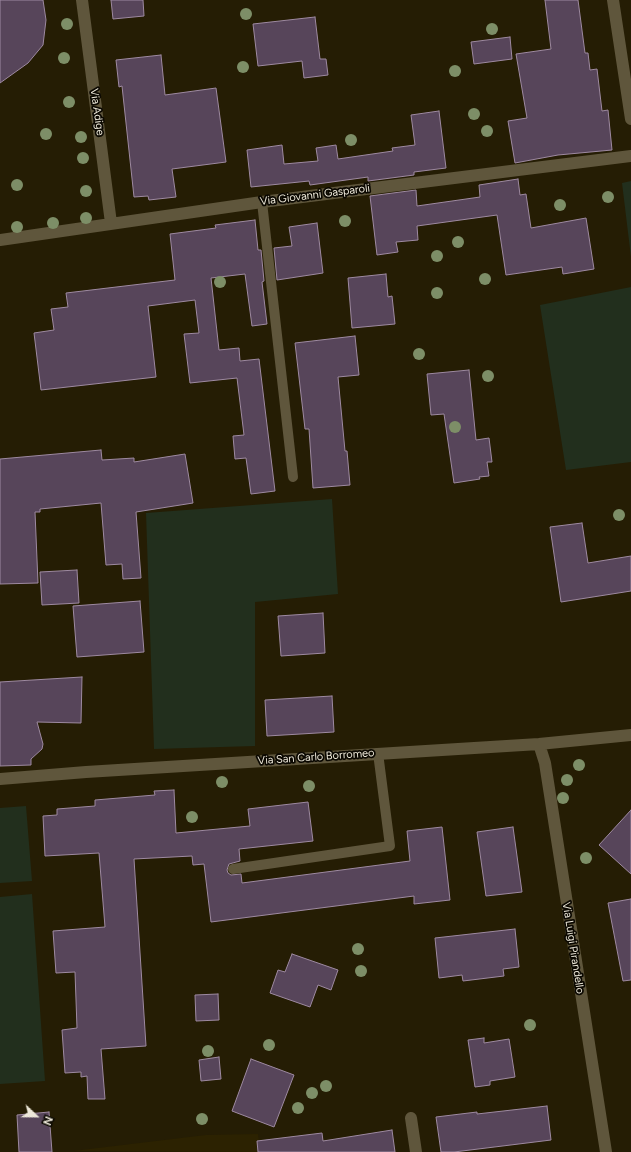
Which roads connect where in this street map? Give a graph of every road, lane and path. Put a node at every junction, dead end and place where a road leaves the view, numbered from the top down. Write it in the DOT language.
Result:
graph roads {
  1 [pos="82,0"];
  2 [pos="613,0"];
  3 [pos="631,119"];
  4 [pos="631,156"];
  5 [pos="262,202"];
  6 [pos="111,223"];
  7 [pos="0,240"];
  8 [pos="293,477"];
  9 [pos="631,735"];
  10 [pos="539,744"];
  11 [pos="378,753"];
  12 [pos="0,779"];
  13 [pos="233,870"];
  14 [pos="411,1118"];
  15 [pos="416,1152"];
  16 [pos="606,1152"];
  1 -- 6 [label="street, Via Adige"];
  2 -- 3 [label="street"];
  4 -- 5 [label="street, Via Giovanni Gasparoli"];
  5 -- 6 [label="street, Via Giovanni Gasparoli"];
  5 -- 8 [label="lane"];
  6 -- 7 [label="street, Via Giovanni Gasparoli"];
  9 -- 10 [label="street, Via San Carlo Borromeo"];
  10 -- 11 [label="street, Via San Carlo Borromeo"];
  10 -- 16 [label="street, Via Luigi Pirandello"];
  11 -- 12 [label="street, Via San Carlo Borromeo"];
  11 -- 13 [label="lane"];
  14 -- 15 [label="street"];
}
